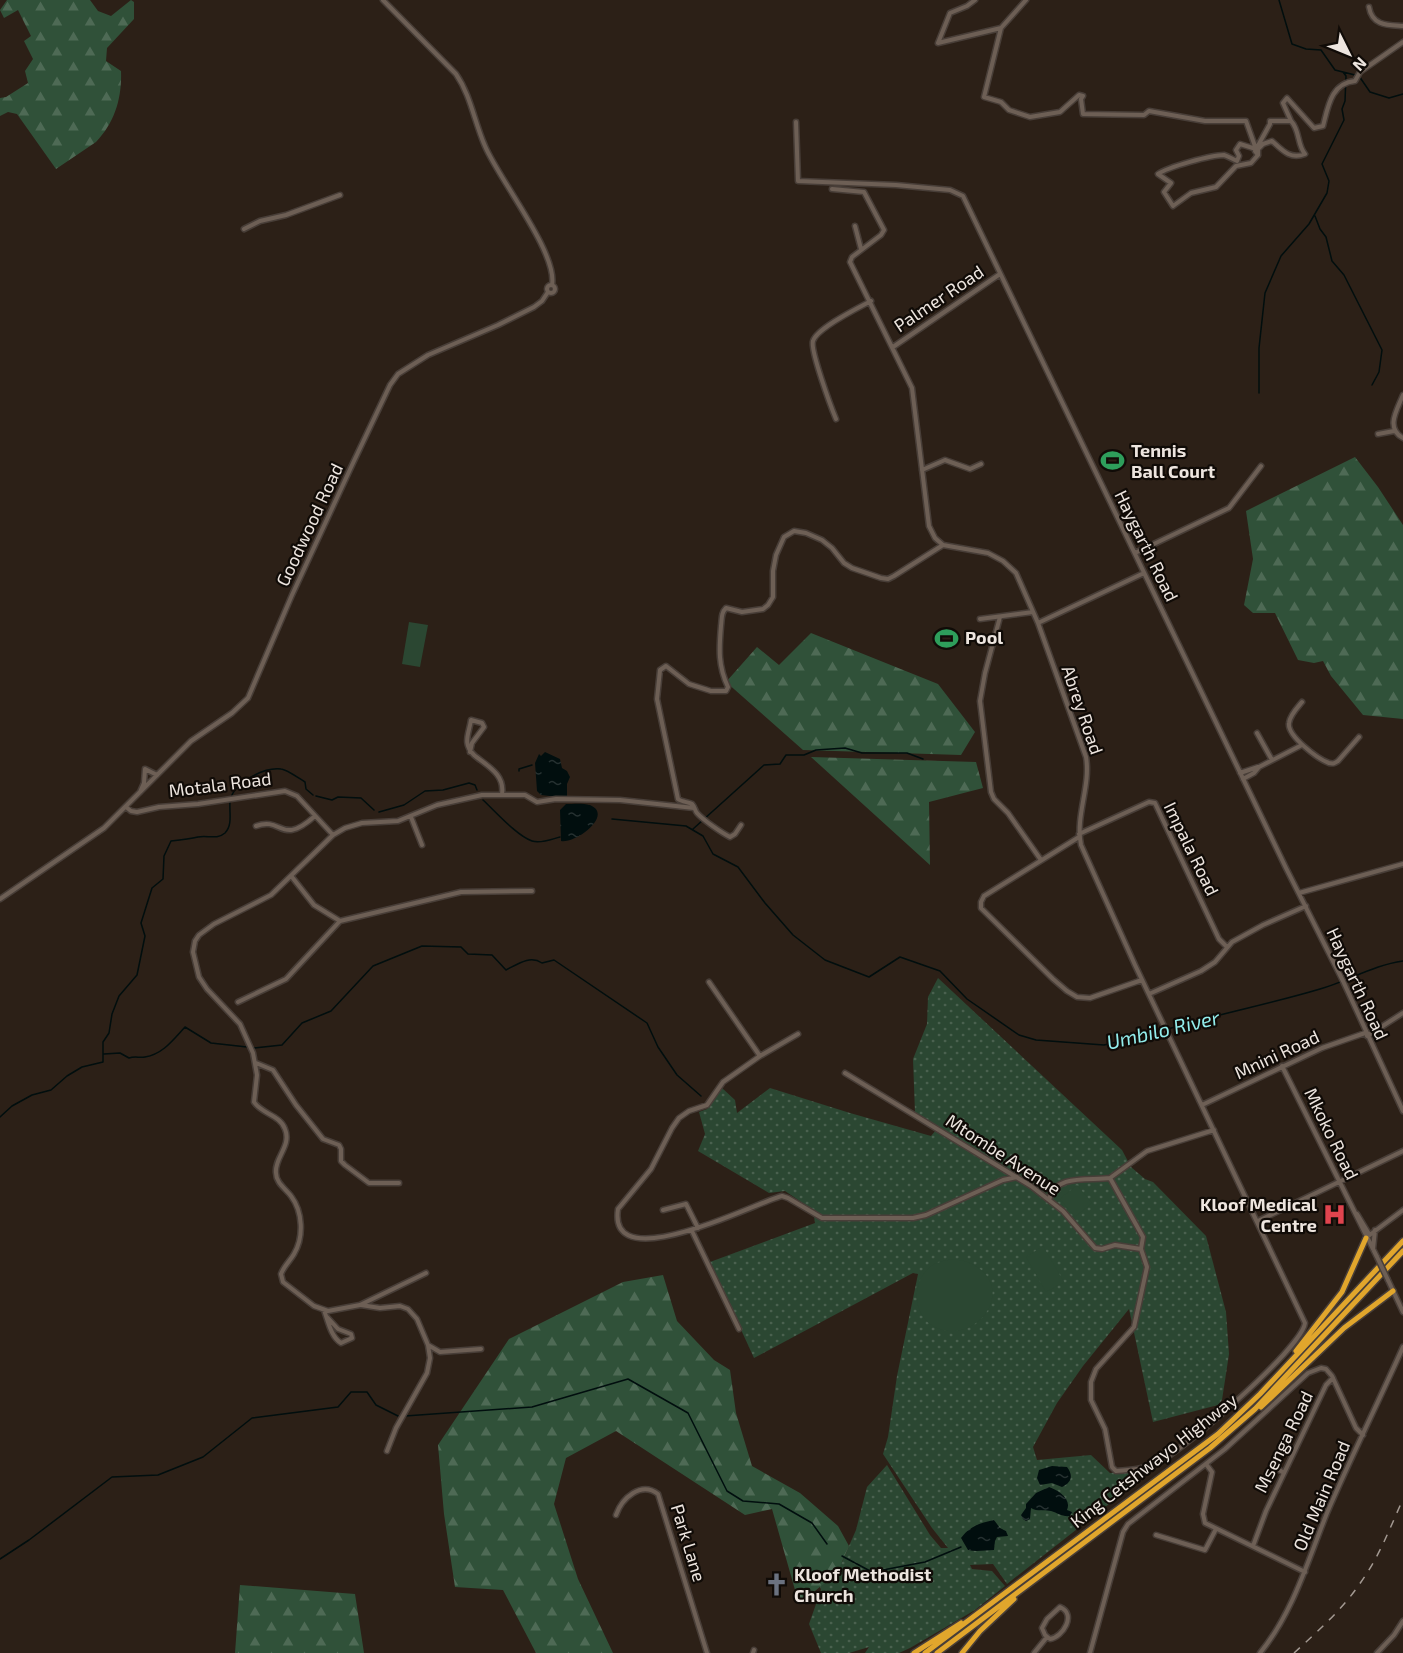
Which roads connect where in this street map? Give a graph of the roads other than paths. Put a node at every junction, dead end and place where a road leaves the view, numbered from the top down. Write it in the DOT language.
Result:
graph roads {
  1 [pos="383,0"];
  2 [pos="975,0"];
  3 [pos="1026,0"];
  4 [pos="1369,7"];
  5 [pos="1403,26"];
  6 [pos="1001,28"];
  7 [pos="1403,42"];
  8 [pos="1291,121"];
  9 [pos="796,123"];
  10 [pos="1256,149"];
  11 [pos="1258,155"];
  12 [pos="832,189"];
  13 [pos="340,195"];
  14 [pos="855,226"];
  15 [pos="244,229"];
  16 [pos="861,249"];
  17 [pos="1000,274"];
  18 [pos="871,301"];
  19 [pos="894,347"];
  20 [pos="1403,395"];
  21 [pos="836,418"];
  22 [pos="1394,431"];
  23 [pos="1378,434"];
  24 [pos="1403,438"];
  25 [pos="981,464"];
  26 [pos="1260,466"];
  27 [pos="922,470"];
  28 [pos="943,545"];
  29 [pos="1135,553"];
  30 [pos="1144,573"];
  31 [pos="1033,612"];
  32 [pos="1000,617"];
  33 [pos="980,620"];
  34 [pos="1038,623"];
  35 [pos="1302,702"];
  36 [pos="1257,733"];
  37 [pos="1359,737"];
  38 [pos="1302,745"];
  39 [pos="470,752"];
  40 [pos="1272,760"];
  41 [pos="1259,767"];
  42 [pos="1240,773"];
  43 [pos="158,775"];
  44 [pos="1243,779"];
  45 [pos="502,794"];
  46 [pos="136,798"];
  47 [pos="126,807"];
  48 [pos="694,808"];
  49 [pos="315,816"];
  50 [pos="411,817"];
  51 [pos="741,825"];
  52 [pos="256,826"];
  53 [pos="333,835"];
  54 [pos="1079,836"];
  55 [pos="422,844"];
  56 [pos="1041,860"];
  57 [pos="1403,864"];
  58 [pos="292,877"];
  59 [pos="532,891"];
  60 [pos="1299,893"];
  61 [pos="0,899"];
  62 [pos="1306,906"];
  63 [pos="340,921"];
  64 [pos="1227,947"];
  65 [pos="1142,980"];
  66 [pos="709,982"];
  67 [pos="1149,994"];
  68 [pos="238,1002"];
  69 [pos="1403,1013"];
  70 [pos="798,1034"];
  71 [pos="1366,1034"];
  72 [pos="760,1056"];
  73 [pos="256,1062"];
  74 [pos="1282,1066"];
  75 [pos="845,1073"];
  76 [pos="1202,1105"];
  77 [pos="1403,1111"];
  78 [pos="1214,1130"];
  79 [pos="1403,1151"];
  80 [pos="1017,1177"];
  81 [pos="1110,1178"];
  82 [pos="1340,1182"];
  83 [pos="399,1183"];
  84 [pos="1054,1190"];
  85 [pos="1037,1191"];
  86 [pos="1049,1200"];
  87 [pos="663,1210"];
  88 [pos="1403,1210"];
  89 [pos="1277,1212"];
  90 [pos="1258,1221"];
  91 [pos="698,1228"];
  92 [pos="1376,1229"];
  93 [pos="1262,1230"];
  94 [pos="692,1231"];
  95 [pos="1368,1236"];
  96 [pos="1403,1241"];
  97 [pos="1141,1249"];
  98 [pos="1373,1251"];
  99 [pos="1403,1251"];
  100 [pos="426,1273"];
  101 [pos="1393,1292"];
  102 [pos="360,1305"];
  103 [pos="323,1310"];
  104 [pos="1403,1311"];
  105 [pos="327,1317"];
  106 [pos="739,1329"];
  107 [pos="428,1345"];
  108 [pos="1403,1347"];
  109 [pos="481,1349"];
  110 [pos="1290,1362"];
  111 [pos="1333,1378"];
  112 [pos="1244,1420"];
  113 [pos="1363,1435"];
  114 [pos="387,1451"];
  115 [pos="1206,1464"];
  116 [pos="1273,1466"];
  117 [pos="1284,1473"];
  118 [pos="616,1515"];
  119 [pos="1216,1530"];
  120 [pos="1156,1535"];
  121 [pos="1253,1546"];
  122 [pos="1305,1572"];
  123 [pos="1042,1574"];
  124 [pos="980,1612"];
  125 [pos="1403,1621"];
  126 [pos="1047,1637"];
  127 [pos="707,1653"];
  128 [pos="914,1653"];
  129 [pos="925,1653"];
  130 [pos="937,1653"];
  131 [pos="962,1653"];
  132 [pos="1034,1653"];
  133 [pos="1090,1653"];
  134 [pos="1260,1653"];
  135 [pos="1377,1653"];
  1 -- 43 [label="street, Goodwood Road"];
  2 -- 6 [label="street"];
  3 -- 6 [label="street"];
  4 -- 5 [label="street"];
  6 -- 10 [label="street"];
  7 -- 8 [label="street"];
  8 -- 10 [label="street"];
  8 -- 11 [label="street"];
  9 -- 17 [label="street, Haygarth Road"];
  10 -- 11 [label="street"];
  10 -- 11 [label="street"];
  12 -- 16 [label="street"];
  13 -- 15 [label="street"];
  14 -- 16 [label="street"];
  16 -- 18 [label="street"];
  17 -- 19 [label="street, Palmer Road"];
  17 -- 29 [label="street, Haygarth Road"];
  18 -- 19 [label="street"];
  18 -- 21 [label="street"];
  19 -- 27 [label="street"];
  20 -- 22 [label="street"];
  22 -- 23 [label="street"];
  22 -- 24 [label="street"];
  25 -- 27 [label="street"];
  26 -- 29 [label="street"];
  27 -- 28 [label="street"];
  28 -- 31 [label="street, Abrey Road"];
  28 -- 48 [label="street"];
  29 -- 30 [label="street, Haygarth Road"];
  30 -- 34 [label="street"];
  30 -- 42 [label="street, Haygarth Road"];
  31 -- 32 [label="street"];
  31 -- 34 [label="street, Abrey Road"];
  32 -- 33 [label="street"];
  32 -- 56 [label="street"];
  34 -- 54 [label="street, Abrey Road"];
  35 -- 38 [label="street"];
  36 -- 40 [label="street"];
  37 -- 38 [label="street"];
  38 -- 40 [label="street"];
  39 -- 39 [label="street"];
  39 -- 45 [label="street"];
  40 -- 41 [label="street"];
  41 -- 42 [label="street"];
  41 -- 44 [label="street"];
  42 -- 44 [label="street, Haygarth Road"];
  43 -- 46 [label="street, Goodwood Road"];
  43 -- 46 [label="street"];
  44 -- 60 [label="street, Haygarth Road"];
  45 -- 48 [label="street"];
  45 -- 50 [label="street"];
  46 -- 47 [label="street, Goodwood Road"];
  47 -- 49 [label="street, Motala Road"];
  47 -- 61 [label="street, Goodwood Road"];
  48 -- 51 [label="street"];
  49 -- 52 [label="street"];
  49 -- 53 [label="street, Motala Road"];
  50 -- 53 [label="street"];
  50 -- 55 [label="street"];
  53 -- 58 [label="street"];
  54 -- 56 [label="street"];
  54 -- 64 [label="street, Impala Road"];
  54 -- 65 [label="street, Abrey Road"];
  56 -- 65 [label="street"];
  57 -- 60 [label="street"];
  58 -- 63 [label="street"];
  58 -- 73 [label="street"];
  59 -- 63 [label="street"];
  60 -- 62 [label="street, Haygarth Road"];
  62 -- 64 [label="street"];
  62 -- 71 [label="street, Haygarth Road"];
  63 -- 68 [label="street"];
  64 -- 67 [label="street"];
  65 -- 67 [label="street, Abrey Road"];
  66 -- 72 [label="street"];
  67 -- 76 [label="street, Abrey Road"];
  69 -- 71 [label="street, Mnini Road"];
  70 -- 72 [label="street"];
  71 -- 74 [label="street, Mnini Road"];
  71 -- 77 [label="street, Haygarth Road"];
  72 -- 94 [label="street"];
  73 -- 83 [label="street"];
  73 -- 103 [label="street"];
  74 -- 76 [label="street, Mnini Road"];
  74 -- 82 [label="street, Mkoko Road"];
  75 -- 80 [label="street, Mtombe Avenue"];
  76 -- 78 [label="street, Abrey Road"];
  78 -- 81 [label="street"];
  78 -- 90 [label="street, Abrey Road"];
  79 -- 82 [label="street"];
  80 -- 85 [label="street, Mtombe Avenue"];
  80 -- 91 [label="street"];
  81 -- 84 [label="street"];
  81 -- 97 [label="street"];
  82 -- 89 [label="street"];
  82 -- 95 [label="street, Mkoko Road"];
  84 -- 85 [label="street"];
  84 -- 86 [label="street"];
  85 -- 86 [label="street, Mtombe Avenue"];
  86 -- 97 [label="street, Mtombe Avenue"];
  87 -- 91 [label="street"];
  88 -- 92 [label="street"];
  89 -- 90 [label="street"];
  89 -- 93 [label="street"];
  90 -- 93 [label="street, Abrey Road"];
  91 -- 94 [label="street"];
  92 -- 95 [label="street"];
  92 -- 98 [label="street"];
  93 -- 97 [label="street, Abrey Road"];
  94 -- 106 [label="street"];
  95 -- 98 [label="street, Mkoko Road"];
  95 -- 110 [label="highway"];
  96 -- 110 [label="highway, King Cetshwayo Highway"];
  98 -- 101 [label="street, Mkoko Road, bridge"];
  99 -- 112 [label="highway, King Cetshwayo Highway"];
  100 -- 102 [label="street"];
  101 -- 104 [label="street, Mkoko Road"];
  101 -- 112 [label="highway"];
  102 -- 103 [label="street"];
  102 -- 107 [label="street"];
  103 -- 105 [label="street"];
  105 -- 105 [label="street"];
  107 -- 109 [label="street"];
  107 -- 114 [label="street"];
  108 -- 113 [label="street, Old Main Road"];
  110 -- 124 [label="highway, King Cetshwayo Highway"];
  111 -- 113 [label="street, Msenga Road"];
  111 -- 115 [label="street"];
  111 -- 117 [label="street, Msenga Road"];
  112 -- 123 [label="highway, King Cetshwayo Highway"];
  113 -- 122 [label="street, Old Main Road"];
  115 -- 119 [label="street"];
  115 -- 133 [label="street"];
  116 -- 117 [label="street"];
  117 -- 121 [label="street, Msenga Road"];
  118 -- 127 [label="street, Park Lane"];
  119 -- 120 [label="street"];
  119 -- 121 [label="street"];
  121 -- 122 [label="street"];
  122 -- 134 [label="street, Old Main Road"];
  123 -- 130 [label="highway, King Cetshwayo Highway"];
  123 -- 131 [label="highway"];
  124 -- 128 [label="highway"];
  124 -- 129 [label="highway, King Cetshwayo Highway"];
  125 -- 135 [label="street"];
  126 -- 126 [label="street"];
  126 -- 132 [label="street"];
}
